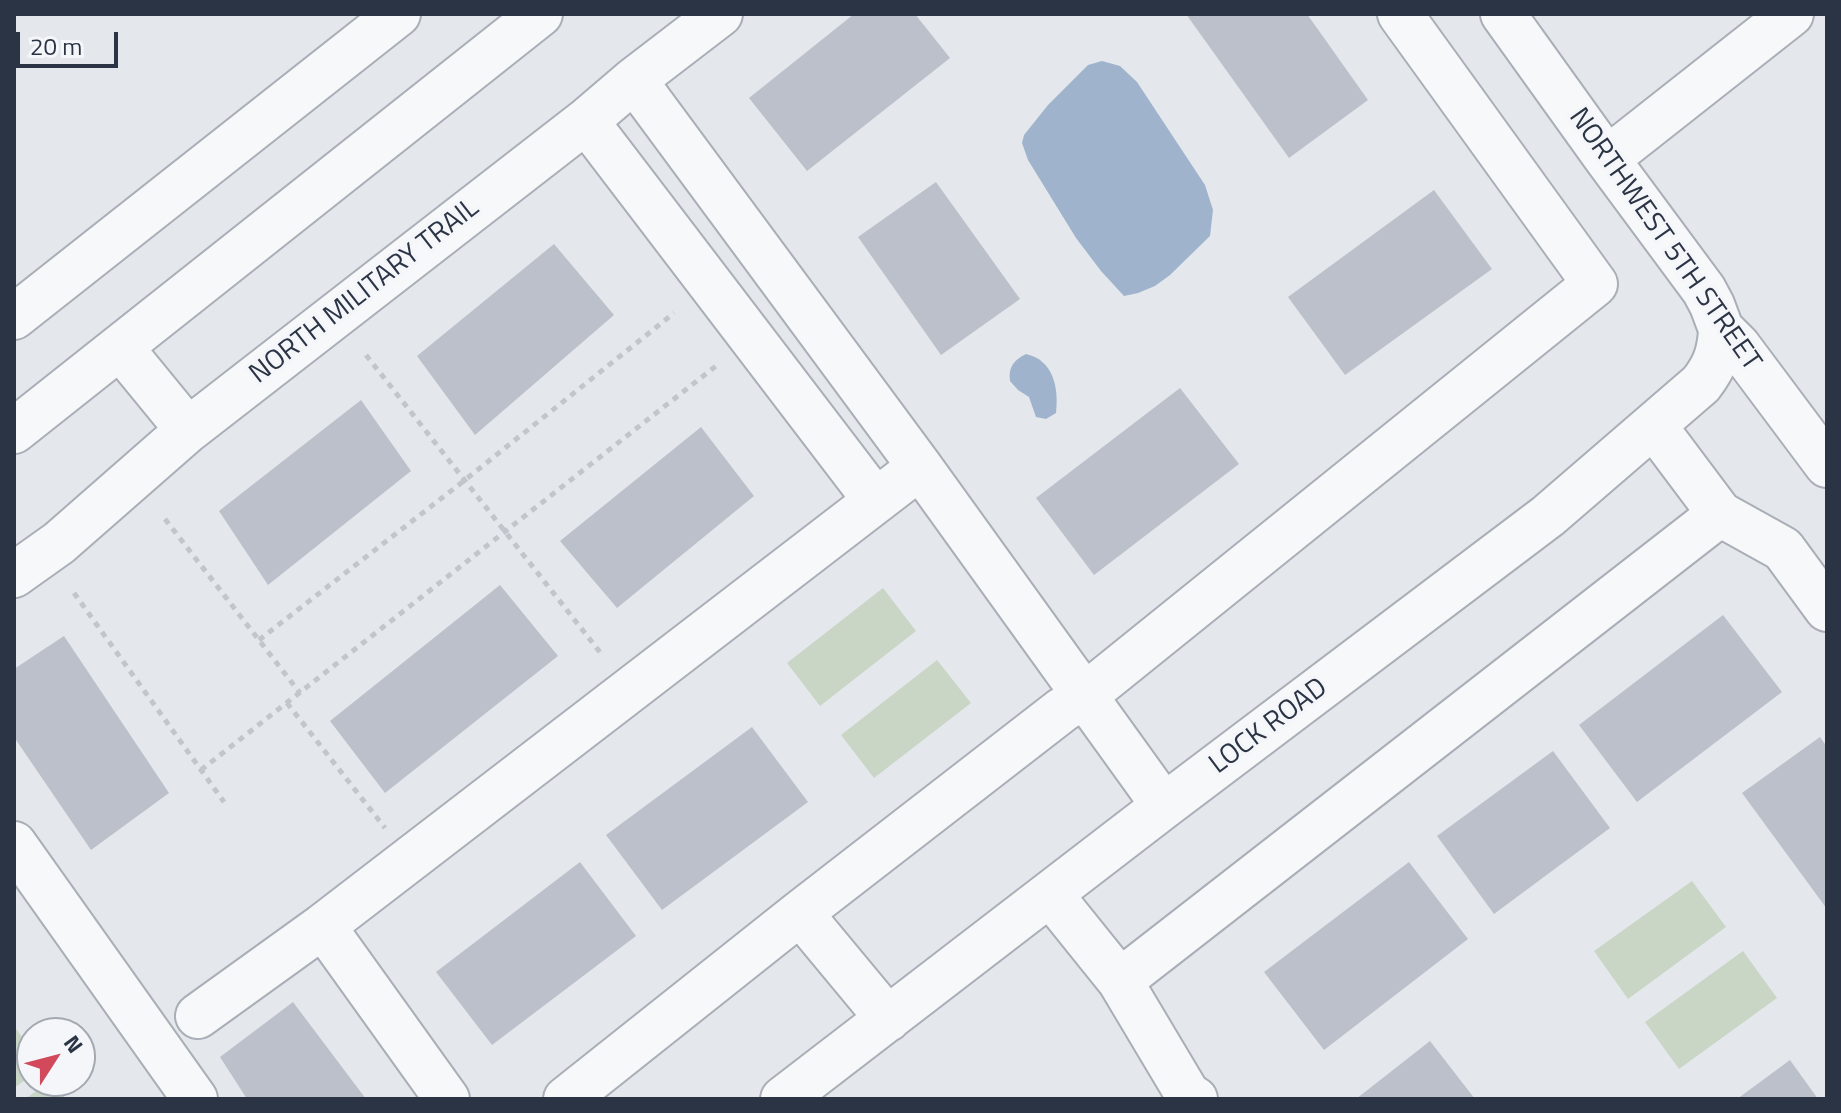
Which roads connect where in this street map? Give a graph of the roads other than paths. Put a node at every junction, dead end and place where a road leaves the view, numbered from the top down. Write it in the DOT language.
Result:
graph roads {
  1 [pos="398,14"];
  2 [pos="540,14"];
  3 [pos="720,14"];
  4 [pos="1400,14"];
  5 [pos="1503,14"];
  6 [pos="1771,20"];
  7 [pos="634,80"];
  8 [pos="586,121"];
  9 [pos="1607,159"];
  10 [pos="14,317"];
  11 [pos="1721,329"];
  12 [pos="120,347"];
  13 [pos="1654,426"];
  14 [pos="188,430"];
  15 [pos="14,431"];
  16 [pos="1827,465"];
  17 [pos="920,467"];
  18 [pos="876,501"];
  19 [pos="1720,514"];
  20 [pos="14,575"];
  21 [pos="1827,609"];
  22 [pos="1084,696"];
  23 [pos="1164,806"];
  24 [pos="18,858"];
  25 [pos="1050,894"];
  26 [pos="800,913"];
  27 [pos="323,926"];
  28 [pos="1120,981"];
  29 [pos="198,1016"];
  30 [pos="888,1019"];
  31 [pos="195,1099"];
  32 [pos="447,1099"];
  33 [pos="566,1099"];
  34 [pos="783,1099"];
  35 [pos="1195,1099"];
  1 -- 10 [label="street"];
  2 -- 12 [label="street"];
  3 -- 7 [label="street, NORTH MILITARY TRAIL"];
  4 -- 22 [label="street"];
  5 -- 9 [label="street, NORTHWEST 5TH STREET"];
  6 -- 9 [label="street"];
  7 -- 8 [label="street, NORTH MILITARY TRAIL"];
  7 -- 17 [label="street"];
  8 -- 14 [label="street, NORTH MILITARY TRAIL"];
  8 -- 18 [label="street"];
  9 -- 11 [label="street, NORTHWEST 5TH STREET"];
  11 -- 13 [label="street, LOCK ROAD"];
  11 -- 16 [label="street, NORTHWEST 5TH STREET"];
  12 -- 14 [label="street"];
  12 -- 15 [label="street"];
  13 -- 19 [label="street"];
  13 -- 23 [label="street, LOCK ROAD"];
  14 -- 20 [label="street, NORTH MILITARY TRAIL"];
  17 -- 18 [label="street"];
  17 -- 22 [label="street"];
  18 -- 27 [label="street"];
  19 -- 21 [label="street"];
  19 -- 28 [label="street"];
  22 -- 23 [label="street"];
  22 -- 26 [label="street"];
  23 -- 25 [label="street, LOCK ROAD"];
  24 -- 31 [label="street"];
  25 -- 28 [label="street"];
  25 -- 30 [label="street, LOCK ROAD"];
  26 -- 30 [label="street"];
  26 -- 33 [label="street"];
  27 -- 29 [label="street"];
  27 -- 32 [label="street"];
  28 -- 35 [label="street"];
  30 -- 34 [label="street, LOCK ROAD"];
}
